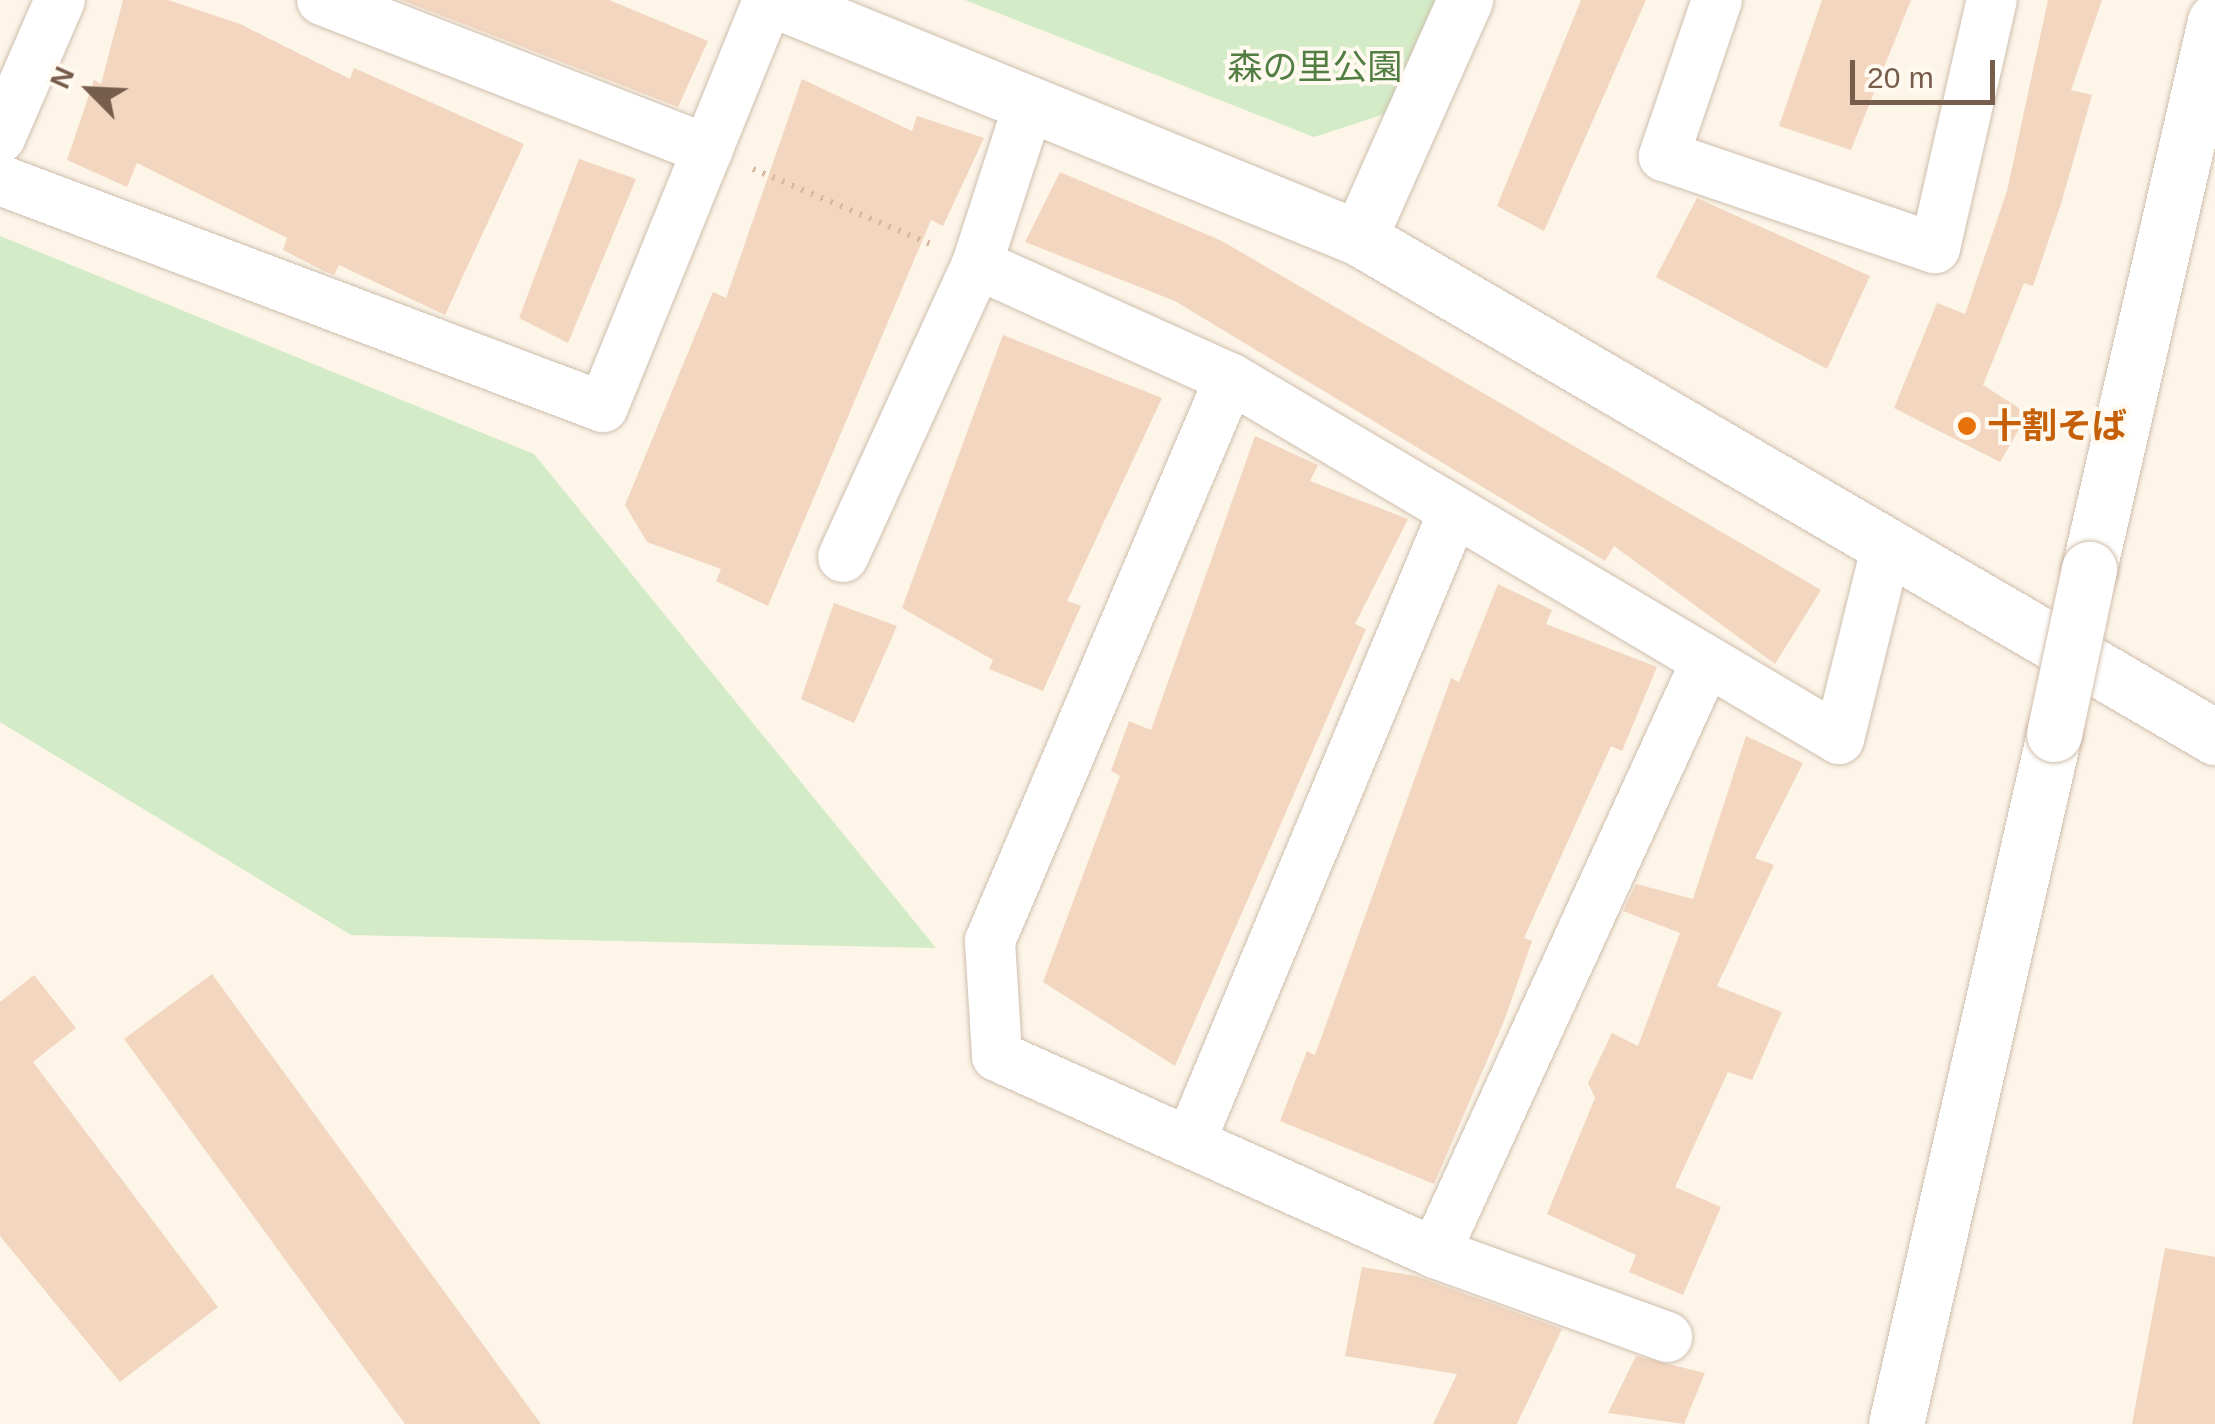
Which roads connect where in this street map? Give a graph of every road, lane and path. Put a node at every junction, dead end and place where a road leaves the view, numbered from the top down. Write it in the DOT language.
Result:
graph roads {
  1 [pos="60,0"];
  2 [pos="322,0"];
  3 [pos="771,0"];
  4 [pos="1465,0"];
  5 [pos="1717,0"];
  6 [pos="1992,0"];
  7 [pos="2215,20"];
  8 [pos="1029,104"];
  9 [pos="0,138"];
  10 [pos="708,150"];
  11 [pos="0,180"];
  12 [pos="1359,238"];
  13 [pos="977,264"];
  14 [pos="1230,378"];
  15 [pos="1454,511"];
  16 [pos="1887,545"];
  17 [pos="843,557"];
  18 [pos="1705,664"];
  19 [pos="2215,736"];
  20 [pos="1190,1142"];
  21 [pos="1436,1253"];
  22 [pos="1668,1337"];
  23 [pos="1896,1424"];
  1 -- 9 [label="street"];
  2 -- 10 [label="street"];
  3 -- 8 [label="street"];
  3 -- 10 [label="street"];
  4 -- 12 [label="street"];
  5 -- 6 [label="street"];
  7 -- 23 [label="street, bridge"];
  8 -- 12 [label="street"];
  8 -- 13 [label="street"];
  10 -- 11 [label="street"];
  10 -- 13 [label="path"];
  12 -- 16 [label="street"];
  13 -- 14 [label="street"];
  13 -- 17 [label="street"];
  14 -- 15 [label="street"];
  14 -- 20 [label="street"];
  15 -- 18 [label="street"];
  15 -- 20 [label="street"];
  16 -- 18 [label="street"];
  16 -- 19 [label="street"];
  18 -- 21 [label="street"];
  20 -- 21 [label="street"];
  21 -- 22 [label="street"];
}
